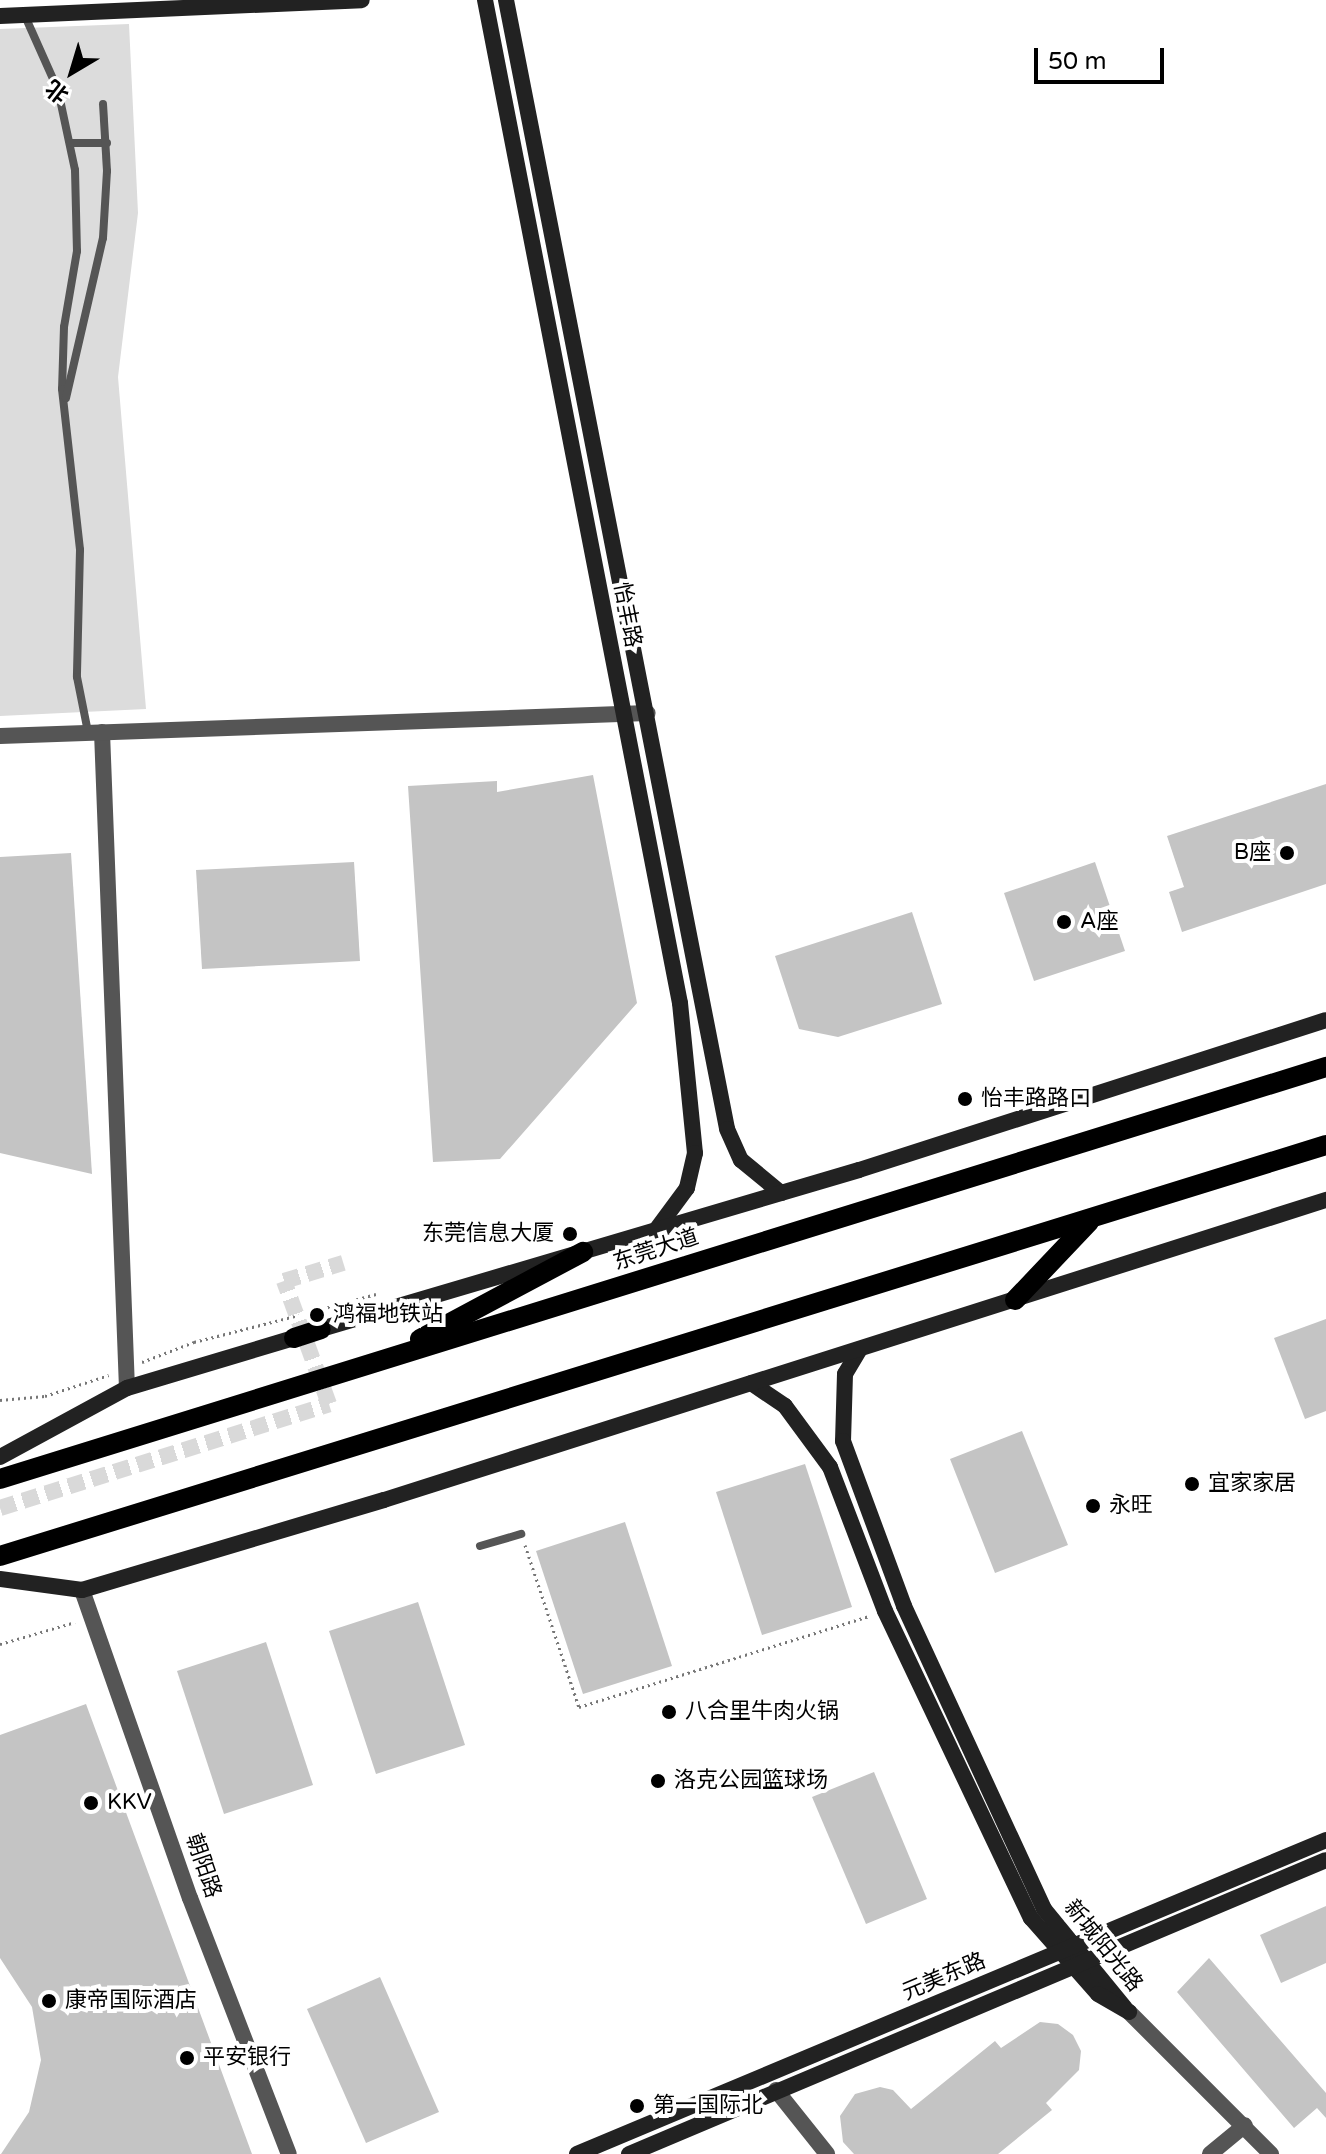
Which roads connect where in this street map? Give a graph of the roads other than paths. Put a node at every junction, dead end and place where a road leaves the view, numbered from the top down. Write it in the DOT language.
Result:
graph roads {
  1 [pos="362,0"];
  2 [pos="485,0"];
  3 [pos="506,0"];
  4 [pos="0,16"];
  5 [pos="24,16"];
  6 [pos="103,104"];
  7 [pos="71,143"];
  8 [pos="107,143"];
  9 [pos="65,421"];
  10 [pos="648,713"];
  11 [pos="624,714"];
  12 [pos="95,732"];
  13 [pos="0,736"];
  14 [pos="1326,1020"];
  15 [pos="1326,1067"];
  16 [pos="1326,1145"];
  17 [pos="781,1193"];
  18 [pos="1326,1200"];
  19 [pos="1091,1219"];
  20 [pos="656,1230"];
  21 [pos="583,1252"];
  22 [pos="1015,1300"];
  23 [pos="320,1320"];
  24 [pos="294,1338"];
  25 [pos="860,1349"];
  26 [pos="370,1365"];
  27 [pos="751,1383"];
  28 [pos="127,1388"];
  29 [pos="0,1457"];
  30 [pos="0,1479"];
  31 [pos="521,1534"];
  32 [pos="480,1546"];
  33 [pos="0,1556"];
  34 [pos="0,1579"];
  35 [pos="82,1590"];
  36 [pos="1326,1840"];
  37 [pos="1326,1860"];
  38 [pos="1069,1949"];
  39 [pos="1082,1964"];
  40 [pos="776,2090"];
  41 [pos="1245,2125"];
  42 [pos="289,2154"];
  43 [pos="577,2154"];
  44 [pos="629,2154"];
  45 [pos="827,2154"];
  46 [pos="1210,2154"];
  47 [pos="1271,2154"];
  1 -- 5 [label="street"];
  2 -- 11 [label="street, 怡丰路"];
  3 -- 10 [label="street, 怡丰路"];
  4 -- 5 [label="street"];
  5 -- 7 [label="lane"];
  6 -- 8 [label="lane"];
  7 -- 8 [label="lane"];
  7 -- 9 [label="lane"];
  8 -- 9 [label="lane"];
  9 -- 12 [label="lane"];
  10 -- 11 [label="street"];
  10 -- 17 [label="street, 怡丰路"];
  11 -- 12 [label="street"];
  11 -- 20 [label="street, 怡丰路"];
  12 -- 13 [label="street"];
  12 -- 28 [label="street"];
  14 -- 17 [label="street"];
  15 -- 26 [label="main road, 东莞大道"];
  16 -- 19 [label="main road"];
  17 -- 20 [label="street"];
  18 -- 22 [label="street"];
  19 -- 22 [label="main road"];
  19 -- 33 [label="main road"];
  20 -- 21 [label="street"];
  21 -- 23 [label="street"];
  21 -- 26 [label="main road"];
  22 -- 25 [label="street"];
  23 -- 24 [label="main road"];
  24 -- 28 [label="street"];
  25 -- 27 [label="street"];
  25 -- 38 [label="street, 新城阳光路"];
  26 -- 30 [label="main road, 东莞大道"];
  27 -- 35 [label="street"];
  27 -- 38 [label="street, 新城阳光路"];
  28 -- 29 [label="street"];
  31 -- 32 [label="lane"];
  34 -- 35 [label="street"];
  35 -- 42 [label="street, 朝阳路"];
  36 -- 38 [label="street, 元美东路"];
  37 -- 39 [label="street, 元美东路"];
  38 -- 39 [label="street, 新城阳光路"];
  38 -- 43 [label="street, 元美东路"];
  39 -- 40 [label="street, 元美东路"];
  39 -- 41 [label="street, 新城阳光路"];
  40 -- 44 [label="street, 元美东路"];
  40 -- 45 [label="street"];
  41 -- 46 [label="street"];
  41 -- 47 [label="street"];
}
